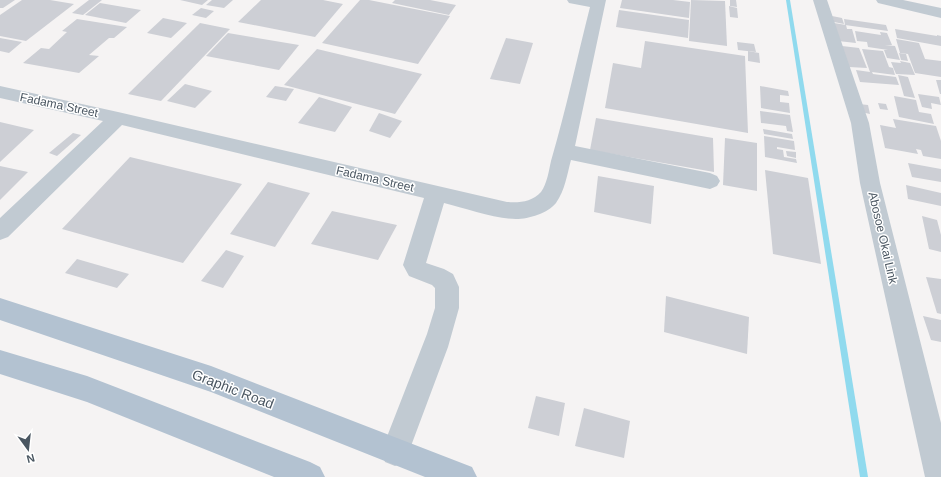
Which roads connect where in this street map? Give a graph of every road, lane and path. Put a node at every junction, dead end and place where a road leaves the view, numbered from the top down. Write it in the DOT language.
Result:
graph roads {
  1 [pos="574,0"];
  2 [pos="820,0"];
  3 [pos="883,0"];
  4 [pos="599,2"];
  5 [pos="941,13"];
  6 [pos="0,92"];
  7 [pos="118,118"];
  8 [pos="564,151"];
  9 [pos="710,181"];
  10 [pos="436,194"];
  11 [pos="0,231"];
  12 [pos="0,309"];
  13 [pos="0,362"];
  14 [pos="933,410"];
  15 [pos="395,452"];
  16 [pos="310,477"];
  17 [pos="462,477"];
  18 [pos="940,477"];
  1 -- 4 [label="street"];
  2 -- 14 [label="street, Abosoe Okai Link"];
  3 -- 5 [label="street"];
  4 -- 8 [label="street, Fadama Street"];
  6 -- 7 [label="street, Fadama Street"];
  7 -- 10 [label="street, Fadama Street"];
  7 -- 11 [label="street"];
  8 -- 9 [label="street"];
  8 -- 10 [label="street, Fadama Street"];
  10 -- 15 [label="street"];
  12 -- 15 [label="main road, Graphic Road"];
  13 -- 16 [label="main road"];
  14 -- 18 [label="street, Abosoe Okai Link"];
  15 -- 17 [label="main road, Graphic Road"];
}
